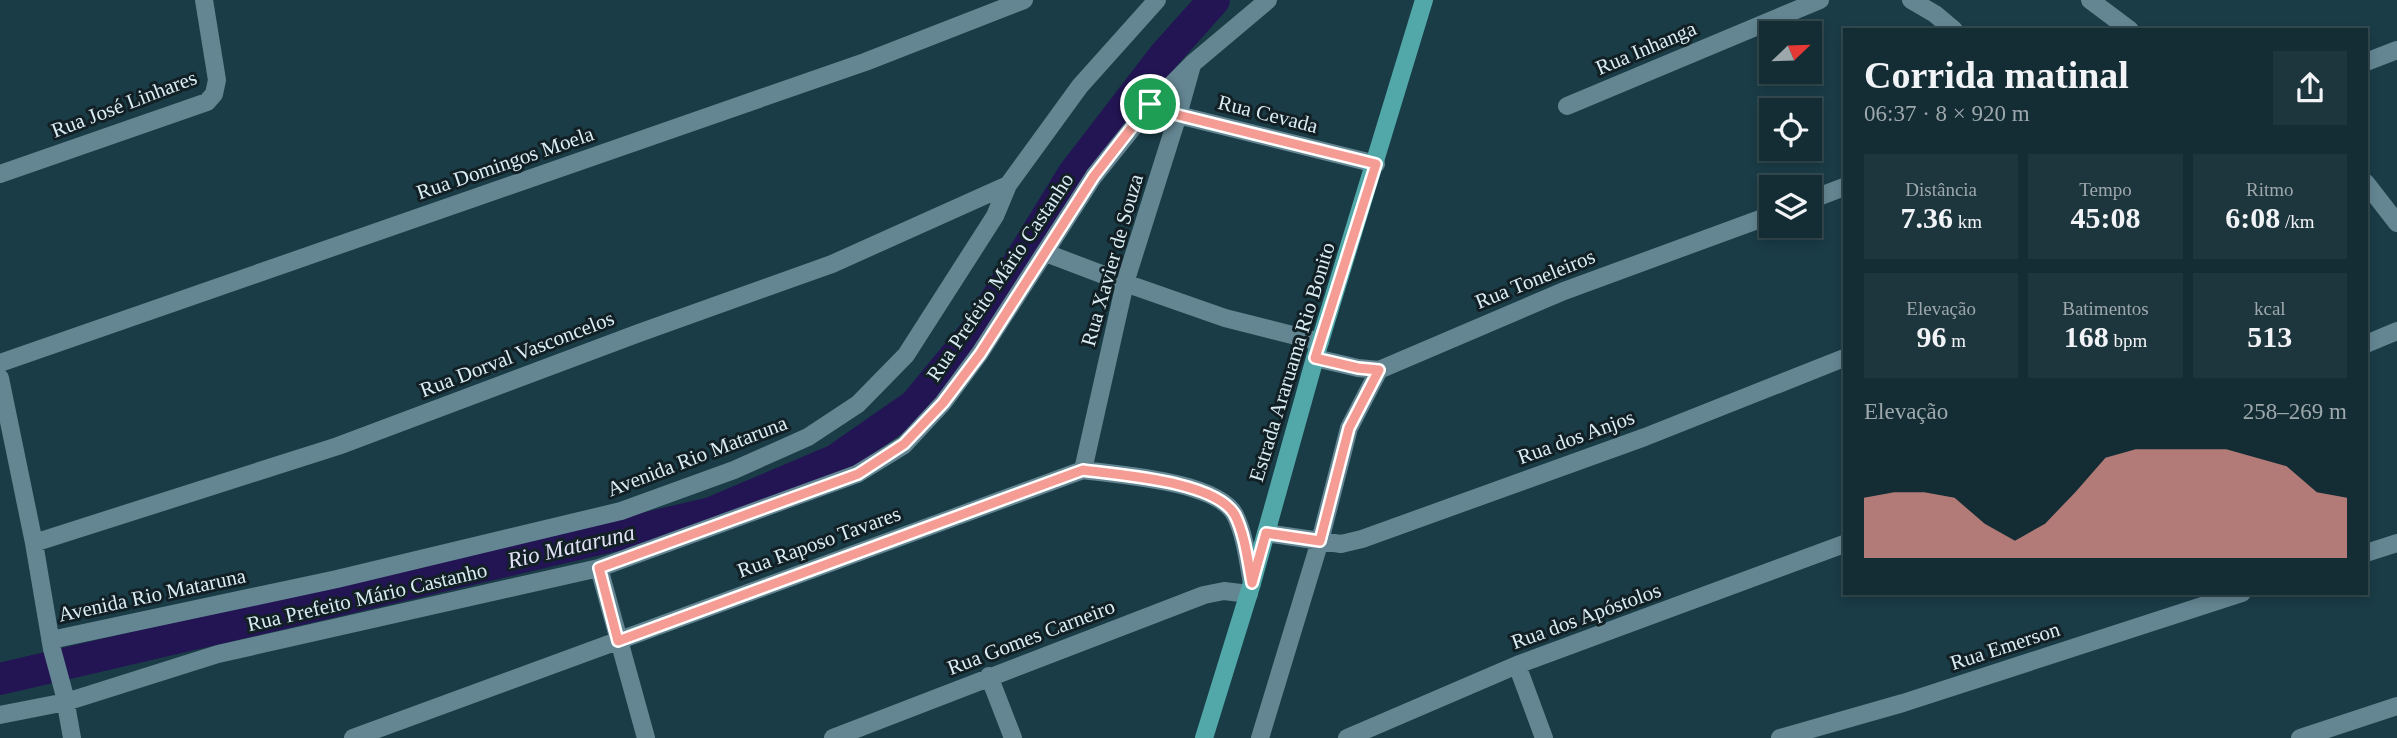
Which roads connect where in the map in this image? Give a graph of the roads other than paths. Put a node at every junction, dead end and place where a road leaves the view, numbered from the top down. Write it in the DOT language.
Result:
graph roads {
  1 [pos="204,0"];
  2 [pos="1024,0"];
  3 [pos="1157,0"];
  4 [pos="1268,0"];
  5 [pos="1424,0"];
  6 [pos="1820,0"];
  7 [pos="1911,0"];
  8 [pos="2090,0"];
  9 [pos="1952,28"];
  10 [pos="2127,28"];
  11 [pos="2397,50"];
  12 [pos="2368,60"];
  13 [pos="1192,64"];
  14 [pos="1150,104"];
  15 [pos="1567,106"];
  16 [pos="1178,115"];
  17 [pos="1376,164"];
  18 [pos="0,174"];
  19 [pos="2368,184"];
  20 [pos="1008,185"];
  21 [pos="1843,187"];
  22 [pos="1822,195"];
  23 [pos="1759,219"];
  24 [pos="2397,223"];
  25 [pos="1046,253"];
  26 [pos="1125,283"];
  27 [pos="2397,331"];
  28 [pos="2368,343"];
  29 [pos="1318,350"];
  30 [pos="1843,358"];
  31 [pos="0,363"];
  32 [pos="1379,370"];
  33 [pos="0,378"];
  34 [pos="1083,470"];
  35 [pos="1266,533"];
  36 [pos="1320,541"];
  37 [pos="34,543"];
  38 [pos="2397,543"];
  39 [pos="1843,544"];
  40 [pos="2368,552"];
  41 [pos="599,568"];
  42 [pos="1251,589"];
  43 [pos="2236,595"];
  44 [pos="618,641"];
  45 [pos="52,645"];
  46 [pos="1517,665"];
  47 [pos="989,676"];
  48 [pos="65,697"];
  49 [pos="2397,706"];
  50 [pos="0,715"];
  51 [pos="640,736"];
  52 [pos="72,738"];
  53 [pos="353,738"];
  54 [pos="832,738"];
  55 [pos="1013,738"];
  56 [pos="1204,738"];
  57 [pos="1260,738"];
  58 [pos="1347,738"];
  59 [pos="1544,738"];
  60 [pos="1780,738"];
  61 [pos="2300,738"];
  1 -- 18 [label="street, Rua José Linhares"];
  2 -- 31 [label="street, Rua Domingos Moela"];
  3 -- 20 [label="street, Avenida Rio Mataruna"];
  4 -- 13 [label="street, Rua Prefeito Mário Castanho"];
  5 -- 17 [label="main road, Estrada Araruama Rio Bonito"];
  6 -- 15 [label="street, Rua Inhanga"];
  7 -- 9 [label="street"];
  8 -- 10 [label="street"];
  11 -- 12 [label="street"];
  13 -- 14 [label="street, Rua Prefeito Mário Castanho"];
  13 -- 16 [label="street, Rua Xavier de Souza"];
  14 -- 16 [label="street, Rua Cevada"];
  14 -- 25 [label="street, Rua Prefeito Mário Castanho"];
  16 -- 17 [label="street, Rua Cevada"];
  16 -- 26 [label="street, Rua Xavier de Souza"];
  17 -- 29 [label="main road, Estrada Araruama Rio Bonito"];
  19 -- 24 [label="street"];
  20 -- 37 [label="street, Rua Dorval Vasconcelos"];
  20 -- 45 [label="street, Avenida Rio Mataruna"];
  21 -- 22 [label="street"];
  23 -- 32 [label="street, Rua Toneleiros"];
  25 -- 26 [label="street"];
  25 -- 41 [label="street, Rua Prefeito Mário Castanho"];
  26 -- 29 [label="street"];
  26 -- 34 [label="street, Rua Xavier de Souza"];
  27 -- 28 [label="street"];
  29 -- 32 [label="street"];
  29 -- 35 [label="main road, Estrada Araruama Rio Bonito"];
  30 -- 36 [label="street, Rua dos Anjos"];
  32 -- 36 [label="street"];
  33 -- 37 [label="street"];
  34 -- 42 [label="street, Rua Raposo Tavares"];
  34 -- 44 [label="street, Rua Raposo Tavares"];
  35 -- 36 [label="street, Rua dos Anjos"];
  35 -- 42 [label="main road, Estrada Araruama Rio Bonito"];
  36 -- 57 [label="street"];
  37 -- 45 [label="street"];
  38 -- 40 [label="street"];
  39 -- 46 [label="street, Rua dos Apóstolos"];
  41 -- 44 [label="street"];
  41 -- 48 [label="street, Rua Prefeito Mário Castanho"];
  42 -- 47 [label="street, Rua Gomes Carneiro"];
  42 -- 56 [label="main road, Estrada Araruama Rio Bonito"];
  43 -- 60 [label="street, Rua Emerson"];
  44 -- 51 [label="street"];
  44 -- 53 [label="street, Rua Raposo Tavares"];
  45 -- 48 [label="street"];
  46 -- 58 [label="street, Rua dos Apóstolos"];
  46 -- 59 [label="street"];
  47 -- 54 [label="street, Rua Gomes Carneiro"];
  47 -- 55 [label="street"];
  48 -- 50 [label="street, Rua Prefeito Mário Castanho"];
  48 -- 52 [label="street"];
  49 -- 61 [label="street"];
}
